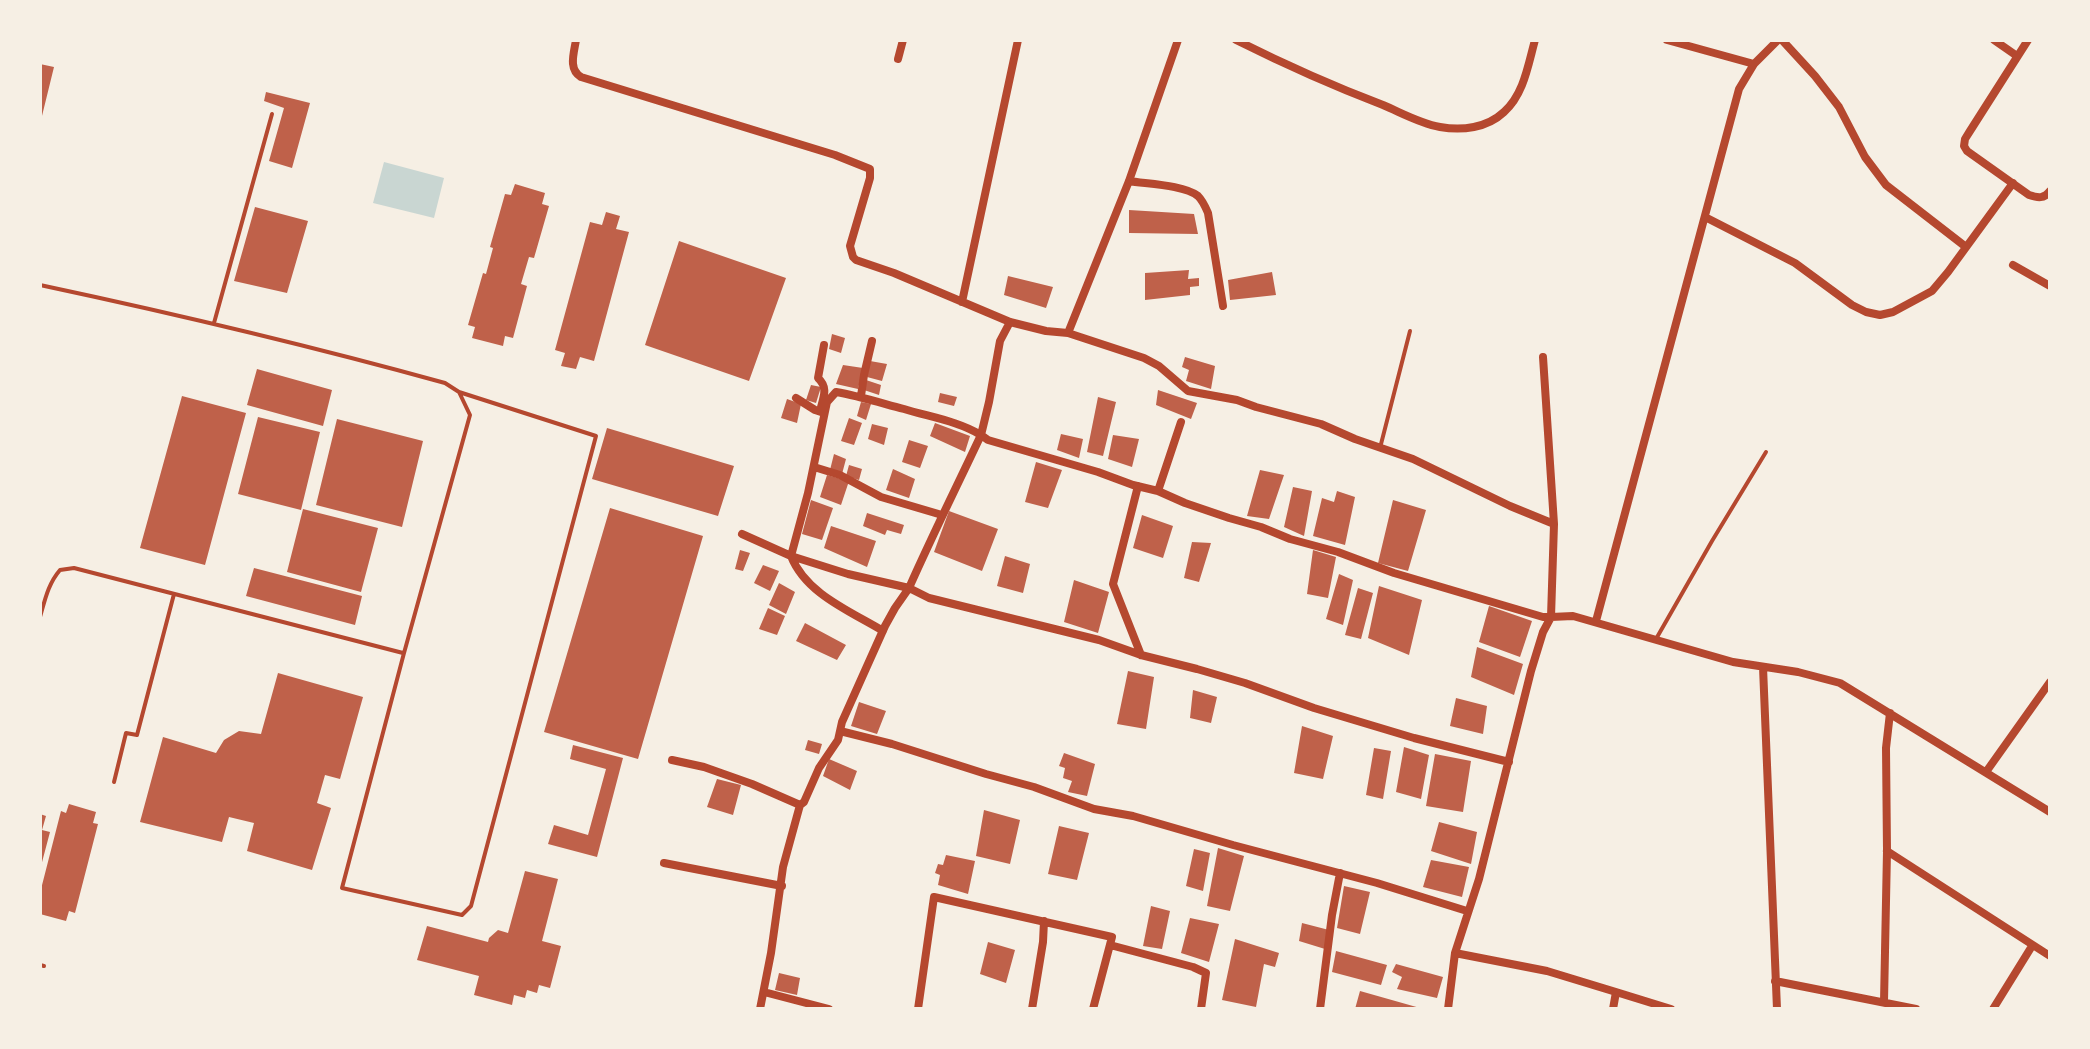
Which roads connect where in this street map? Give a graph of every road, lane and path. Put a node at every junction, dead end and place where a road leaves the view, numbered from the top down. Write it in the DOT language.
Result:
graph roads {
  1 [pos="576,40"];
  2 [pos="903,40"];
  3 [pos="1018,40"];
  4 [pos="1178,40"];
  5 [pos="1236,40"];
  6 [pos="1535,40"];
  7 [pos="1667,40"];
  8 [pos="1780,40"];
  9 [pos="1994,40"];
  10 [pos="2028,40"];
  11 [pos="2017,56"];
  12 [pos="898,59"];
  13 [pos="1754,64"];
  14 [pos="272,114"];
  15 [pos="1129,181"];
  16 [pos="2013,183"];
  17 [pos="2050,191"];
  18 [pos="1705,217"];
  19 [pos="1966,247"];
  20 [pos="2013,265"];
  21 [pos="40,285"];
  22 [pos="2050,286"];
  23 [pos="962,302"];
  24 [pos="1223,306"];
  25 [pos="1010,322"];
  26 [pos="214,323"];
  27 [pos="1410,331"];
  28 [pos="1068,333"];
  29 [pos="872,341"];
  30 [pos="824,345"];
  31 [pos="1543,357"];
  32 [pos="826,388"];
  33 [pos="459,392"];
  34 [pos="836,392"];
  35 [pos="861,396"];
  36 [pos="796,398"];
  37 [pos="823,412"];
  38 [pos="1181,422"];
  39 [pos="981,435"];
  40 [pos="1380,448"];
  41 [pos="1766,452"];
  42 [pos="814,467"];
  43 [pos="1138,486"];
  44 [pos="1158,491"];
  45 [pos="942,515"];
  46 [pos="1554,524"];
  47 [pos="742,534"];
  48 [pos="791,556"];
  49 [pos="909,588"];
  50 [pos="174,594"];
  51 [pos="40,617"];
  52 [pos="1551,617"];
  53 [pos="1596,621"];
  54 [pos="883,631"];
  55 [pos="1656,639"];
  56 [pos="404,653"];
  57 [pos="1141,655"];
  58 [pos="1763,667"];
  59 [pos="2050,682"];
  60 [pos="1890,713"];
  61 [pos="840,731"];
  62 [pos="672,760"];
  63 [pos="1509,762"];
  64 [pos="1986,772"];
  65 [pos="114,782"];
  66 [pos="800,805"];
  67 [pos="2050,812"];
  68 [pos="1887,851"];
  69 [pos="664,863"];
  70 [pos="1340,873"];
  71 [pos="782,886"];
  72 [pos="1467,911"];
  73 [pos="1044,921"];
  74 [pos="1110,945"];
  75 [pos="2032,946"];
  76 [pos="1455,953"];
  77 [pos="2050,956"];
  78 [pos="1775,981"];
  79 [pos="764,992"];
  80 [pos="1616,992"];
  81 [pos="1884,1002"];
  82 [pos="760,1009"];
  83 [pos="829,1009"];
  84 [pos="918,1009"];
  85 [pos="1032,1009"];
  86 [pos="1093,1009"];
  87 [pos="1201,1009"];
  88 [pos="1320,1009"];
  89 [pos="1448,1009"];
  90 [pos="1613,1009"];
  91 [pos="1671,1009"];
  92 [pos="1777,1009"];
  93 [pos="1916,1009"];
  94 [pos="1993,1009"];
  1 -- 23 [label="street"];
  2 -- 12 [label="street"];
  3 -- 23 [label="street"];
  4 -- 15 [label="street"];
  5 -- 6 [label="street"];
  7 -- 13 [label="street"];
  8 -- 13 [label="street"];
  8 -- 19 [label="street"];
  9 -- 11 [label="street"];
  10 -- 11 [label="street"];
  11 -- 16 [label="street"];
  13 -- 18 [label="street"];
  14 -- 26 [label="lane"];
  15 -- 24 [label="street"];
  15 -- 28 [label="street"];
  16 -- 17 [label="street"];
  16 -- 19 [label="street"];
  18 -- 19 [label="street"];
  18 -- 53 [label="street"];
  20 -- 22 [label="street"];
  21 -- 26 [label="lane"];
  23 -- 25 [label="street"];
  25 -- 28 [label="street"];
  25 -- 39 [label="street"];
  26 -- 33 [label="lane"];
  27 -- 40 [label="lane"];
  28 -- 40 [label="street"];
  29 -- 35 [label="street"];
  30 -- 32 [label="street"];
  31 -- 46 [label="street"];
  32 -- 34 [label="street"];
  32 -- 37 [label="street"];
  33 -- 56 [label="lane"];
  33 -- 56 [label="lane"];
  34 -- 35 [label="street"];
  34 -- 37 [label="street"];
  35 -- 39 [label="street"];
  36 -- 37 [label="street"];
  37 -- 42 [label="street"];
  38 -- 44 [label="street"];
  39 -- 43 [label="street"];
  39 -- 45 [label="street"];
  40 -- 46 [label="street"];
  41 -- 55 [label="lane"];
  42 -- 45 [label="street"];
  42 -- 48 [label="street"];
  43 -- 44 [label="street"];
  43 -- 57 [label="street"];
  44 -- 52 [label="street"];
  45 -- 49 [label="street"];
  46 -- 52 [label="street"];
  47 -- 48 [label="street"];
  48 -- 49 [label="street"];
  48 -- 54 [label="street"];
  49 -- 54 [label="street"];
  49 -- 57 [label="street"];
  50 -- 51 [label="lane"];
  50 -- 56 [label="lane"];
  50 -- 65 [label="lane"];
  52 -- 53 [label="street"];
  52 -- 63 [label="street"];
  53 -- 55 [label="street"];
  54 -- 61 [label="street"];
  55 -- 58 [label="street"];
  57 -- 63 [label="street"];
  58 -- 60 [label="street"];
  58 -- 78 [label="street"];
  59 -- 64 [label="street"];
  60 -- 64 [label="street"];
  60 -- 68 [label="street"];
  61 -- 66 [label="street"];
  61 -- 70 [label="street"];
  62 -- 66 [label="street"];
  63 -- 72 [label="street"];
  64 -- 67 [label="street"];
  66 -- 71 [label="street"];
  68 -- 75 [label="street"];
  68 -- 81 [label="street"];
  69 -- 71 [label="street"];
  70 -- 72 [label="street"];
  70 -- 88 [label="street"];
  71 -- 79 [label="street"];
  72 -- 76 [label="street"];
  73 -- 74 [label="street"];
  73 -- 84 [label="street"];
  73 -- 85 [label="street"];
  74 -- 86 [label="street"];
  74 -- 87 [label="street"];
  75 -- 77 [label="street"];
  75 -- 94 [label="street"];
  76 -- 80 [label="street"];
  76 -- 89 [label="street"];
  78 -- 81 [label="street"];
  78 -- 92 [label="street"];
  79 -- 82 [label="street"];
  79 -- 83 [label="street"];
  80 -- 90 [label="street"];
  80 -- 91 [label="street"];
  81 -- 93 [label="street"];
}
